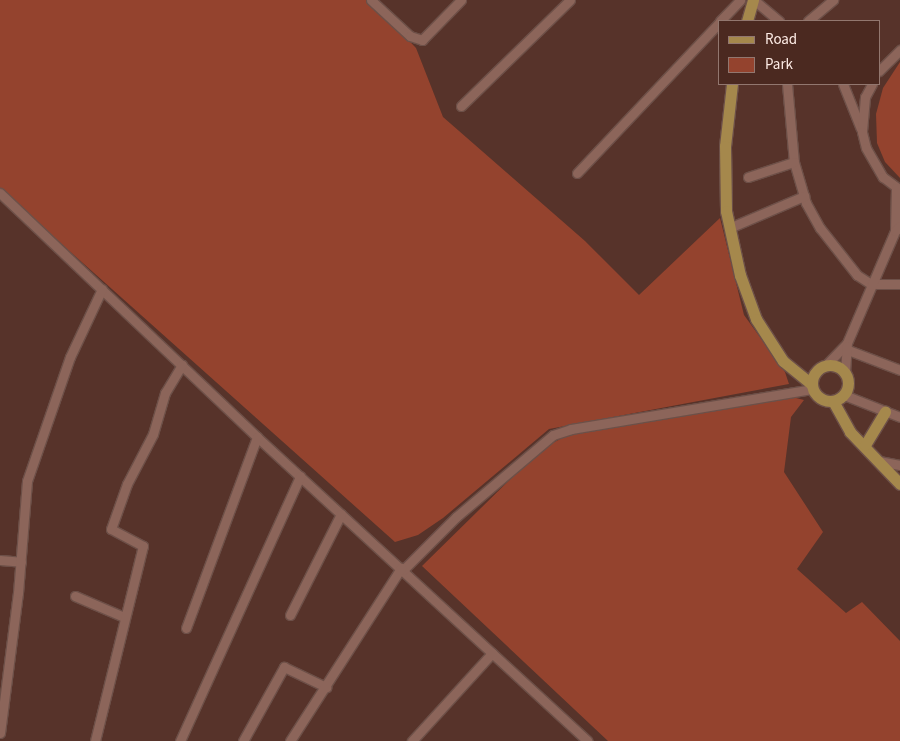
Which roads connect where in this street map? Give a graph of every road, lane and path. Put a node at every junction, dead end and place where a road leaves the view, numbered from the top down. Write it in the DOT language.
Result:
graph roads {
  1 [pos="371,0"];
  2 [pos="461,0"];
  3 [pos="570,0"];
  4 [pos="740,0"];
  5 [pos="754,0"];
  6 [pos="833,0"];
  7 [pos="721,20"];
  8 [pos="747,20"];
  9 [pos="778,20"];
  10 [pos="809,20"];
  11 [pos="718,23"];
  12 [pos="900,50"];
  13 [pos="880,68"];
  14 [pos="732,85"];
  15 [pos="787,85"];
  16 [pos="843,85"];
  17 [pos="871,85"];
  18 [pos="461,106"];
  19 [pos="862,132"];
  20 [pos="794,162"];
  21 [pos="577,172"];
  22 [pos="748,177"];
  23 [pos="898,189"];
  24 [pos="804,196"];
  25 [pos="1,198"];
  26 [pos="729,228"];
  27 [pos="897,229"];
  28 [pos="871,284"];
  29 [pos="900,284"];
  30 [pos="102,289"];
  31 [pos="848,347"];
  32 [pos="182,365"];
  33 [pos="826,365"];
  34 [pos="900,370"];
  35 [pos="845,372"];
  36 [pos="812,386"];
  37 [pos="844,395"];
  38 [pos="832,401"];
  39 [pos="886,412"];
  40 [pos="900,417"];
  41 [pos="257,437"];
  42 [pos="865,445"];
  43 [pos="879,461"];
  44 [pos="900,465"];
  45 [pos="300,476"];
  46 [pos="900,484"];
  47 [pos="341,514"];
  48 [pos="0,560"];
  49 [pos="21,562"];
  50 [pos="402,569"];
  51 [pos="75,596"];
  52 [pos="290,615"];
  53 [pos="124,617"];
  54 [pos="186,628"];
  55 [pos="492,653"];
  56 [pos="326,687"];
  57 [pos="0,733"];
  58 [pos="581,739"];
  59 [pos="95,741"];
  60 [pos="180,741"];
  61 [pos="243,741"];
  62 [pos="290,741"];
  63 [pos="412,741"];
  1 -- 2 [label="street"];
  3 -- 18 [label="street"];
  4 -- 7 [label="street"];
  5 -- 8 [label="main road"];
  5 -- 9 [label="street"];
  6 -- 10 [label="street"];
  11 -- 21 [label="street"];
  12 -- 13 [label="street"];
  14 -- 26 [label="main road"];
  15 -- 20 [label="street"];
  16 -- 19 [label="street"];
  17 -- 19 [label="street"];
  19 -- 23 [label="street"];
  20 -- 22 [label="street"];
  20 -- 24 [label="street"];
  23 -- 27 [label="street"];
  24 -- 26 [label="street"];
  24 -- 28 [label="street"];
  25 -- 30 [label="street"];
  26 -- 36 [label="main road"];
  27 -- 28 [label="street"];
  28 -- 29 [label="street"];
  28 -- 31 [label="street"];
  30 -- 32 [label="street"];
  30 -- 49 [label="street"];
  31 -- 33 [label="street"];
  31 -- 34 [label="street"];
  31 -- 35 [label="street"];
  32 -- 41 [label="street"];
  32 -- 53 [label="street"];
  33 -- 35 [label="main road"];
  33 -- 36 [label="main road"];
  35 -- 37 [label="main road"];
  36 -- 38 [label="main road"];
  36 -- 50 [label="street"];
  37 -- 38 [label="main road"];
  37 -- 39 [label="street"];
  38 -- 42 [label="main road"];
  39 -- 40 [label="street"];
  39 -- 42 [label="main road"];
  41 -- 45 [label="street"];
  41 -- 54 [label="street"];
  42 -- 43 [label="main road"];
  43 -- 44 [label="street"];
  43 -- 46 [label="main road"];
  45 -- 47 [label="street"];
  45 -- 60 [label="street"];
  47 -- 50 [label="street"];
  47 -- 52 [label="street"];
  48 -- 49 [label="street"];
  49 -- 57 [label="street"];
  50 -- 55 [label="street"];
  50 -- 56 [label="street"];
  51 -- 53 [label="street"];
  53 -- 59 [label="street"];
  55 -- 58 [label="street"];
  55 -- 63 [label="street"];
  56 -- 61 [label="street"];
  56 -- 62 [label="street"];
}
